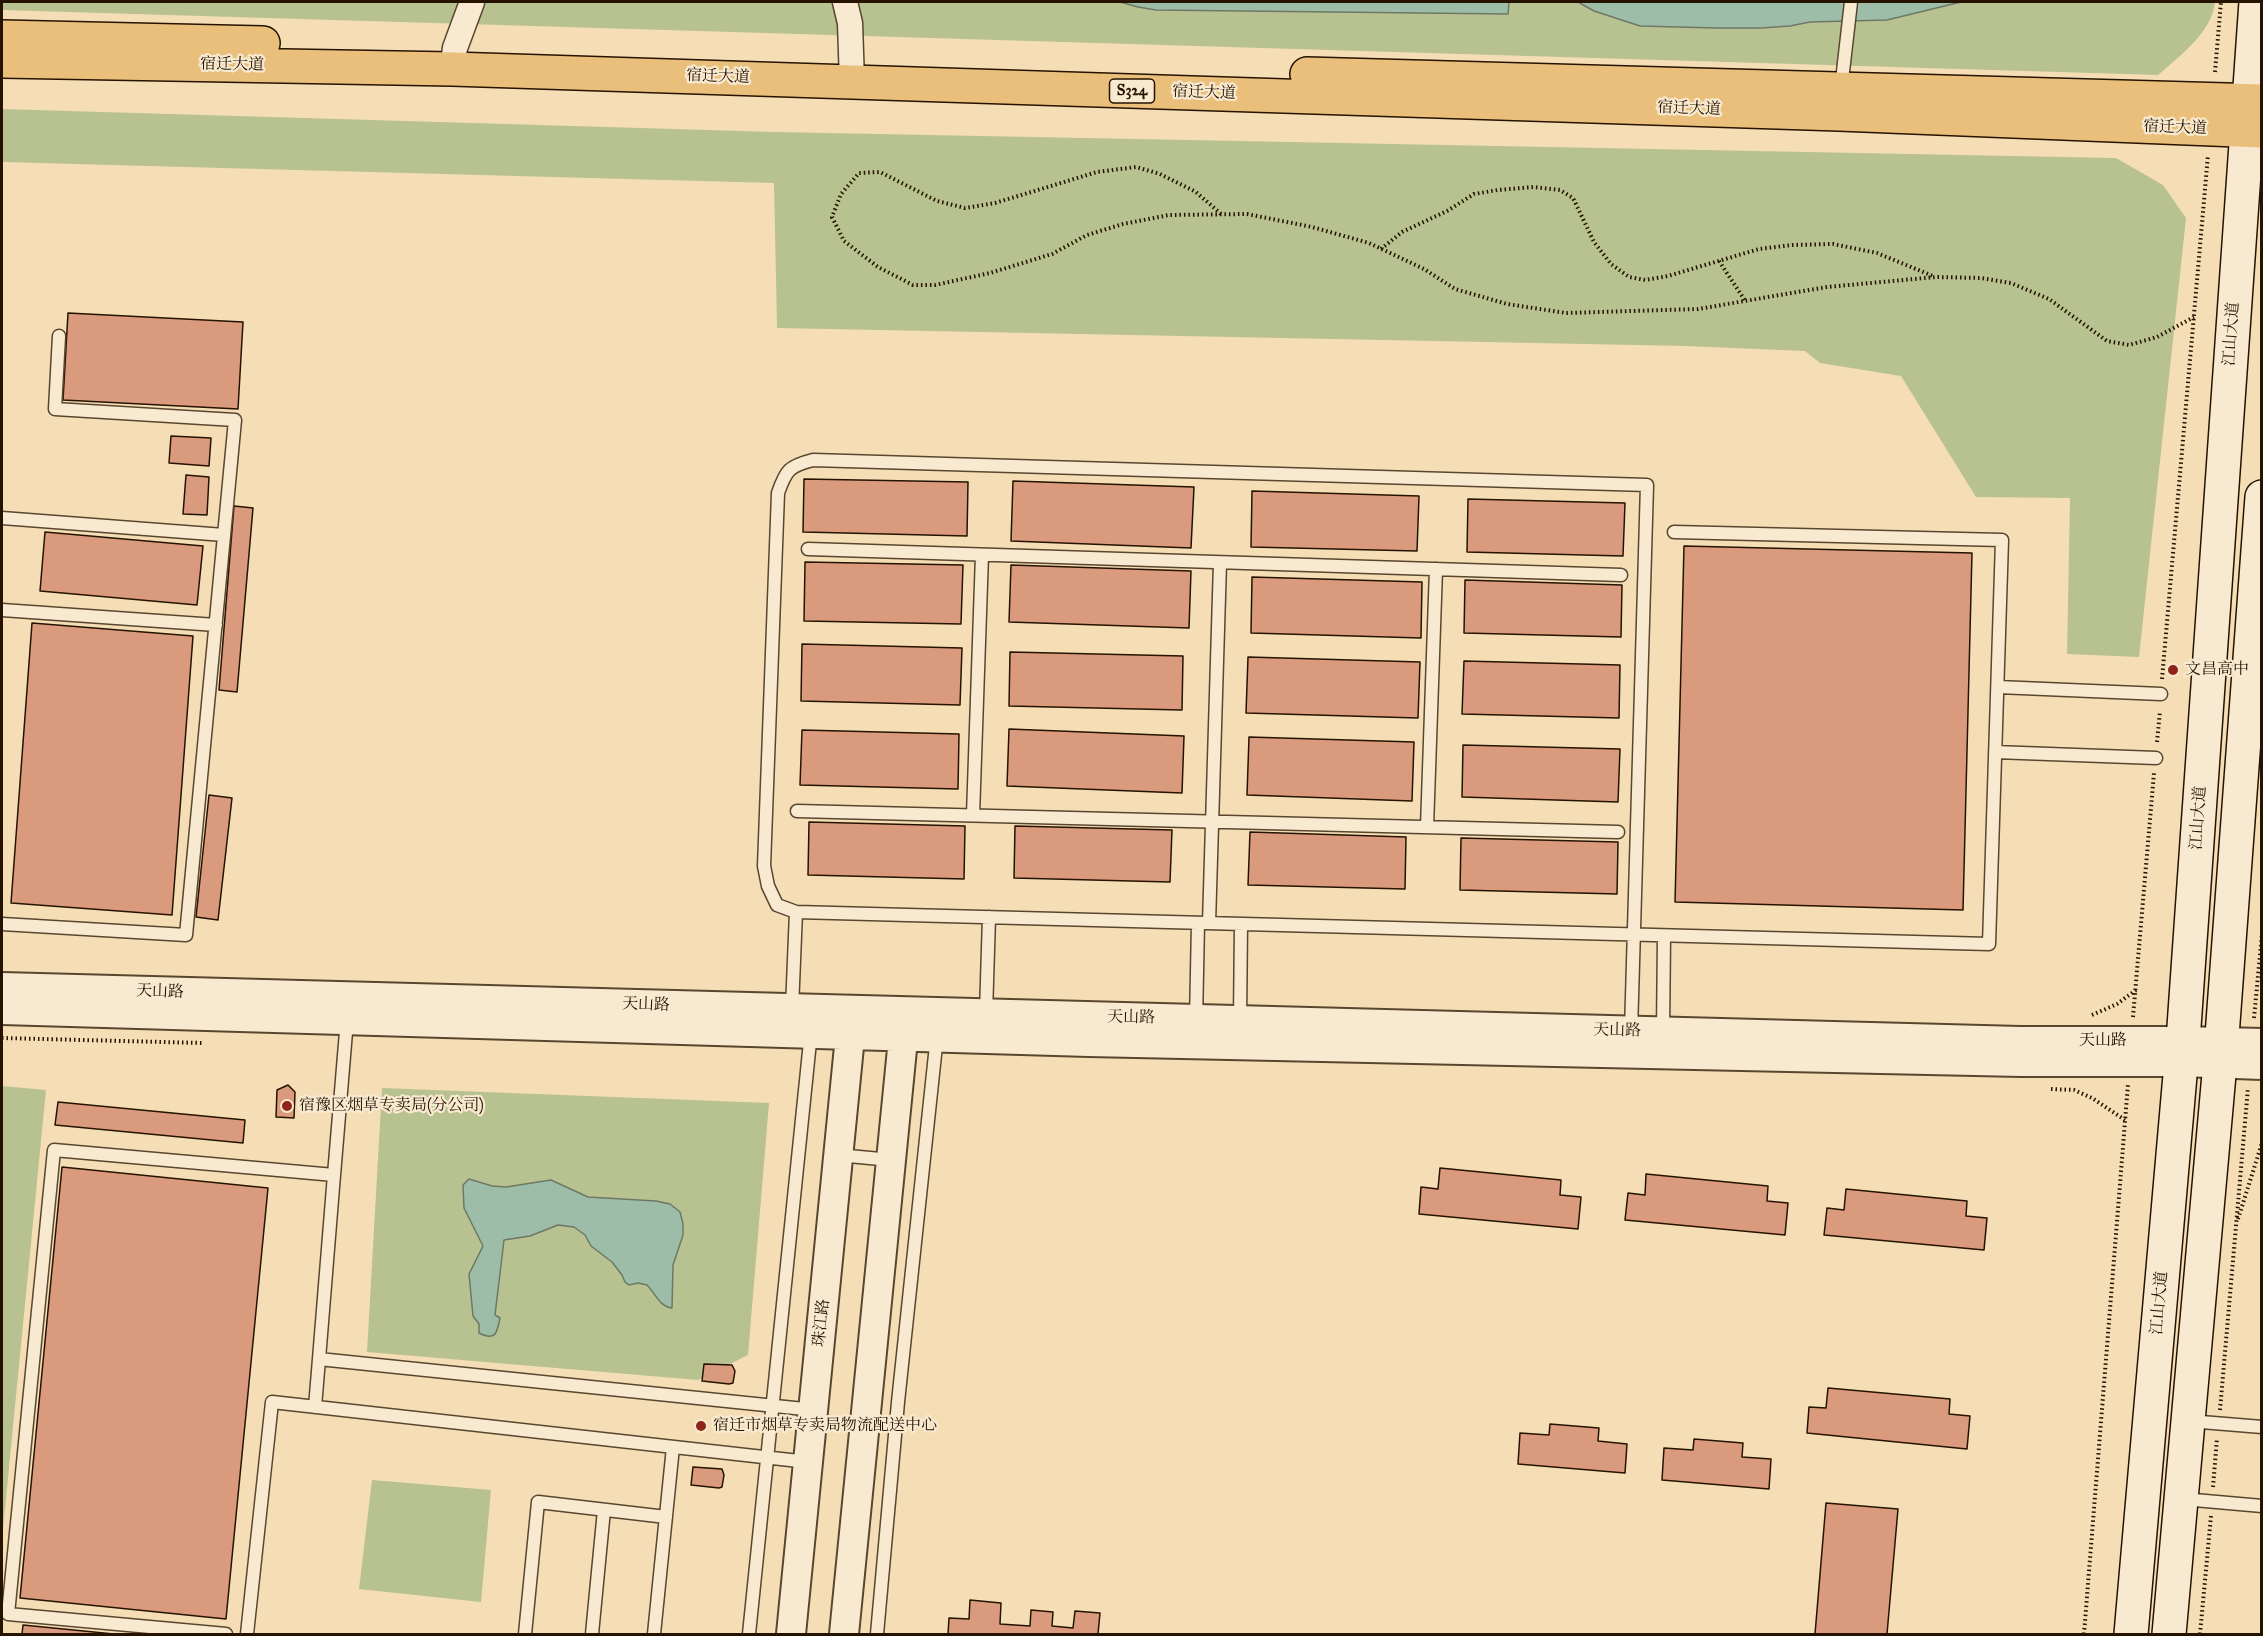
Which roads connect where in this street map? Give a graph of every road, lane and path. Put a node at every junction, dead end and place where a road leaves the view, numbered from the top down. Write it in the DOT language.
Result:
graph roads {
  1 [pos="472,2"];
  2 [pos="845,2"];
  3 [pos="1851,2"];
  4 [pos="2221,2"];
  5 [pos="2256,2"];
  6 [pos="2,37"];
  7 [pos="454,59"];
  8 [pos="2,61"];
  9 [pos="852,71"];
  10 [pos="1840,102"];
  11 [pos="2211,114"];
  12 [pos="2254,116"];
  13 [pos="1221,214"];
  14 [pos="1381,249"];
  15 [pos="1719,261"];
  16 [pos="1935,277"];
  17 [pos="1746,302"];
  18 [pos="2194,317"];
  19 [pos="59,336"];
  20 [pos="2262,497"];
  21 [pos="2,518"];
  22 [pos="1674,531"];
  23 [pos="224,535"];
  24 [pos="808,549"];
  25 [pos="982,555"];
  26 [pos="1220,563"];
  27 [pos="1436,569"];
  28 [pos="1621,576"];
  29 [pos="2,610"];
  30 [pos="216,625"];
  31 [pos="1998,687"];
  32 [pos="2161,694"];
  33 [pos="1995,752"];
  34 [pos="2156,758"];
  35 [pos="797,811"];
  36 [pos="973,815"];
  37 [pos="1212,821"];
  38 [pos="1427,827"];
  39 [pos="1618,832"];
  40 [pos="796,912"];
  41 [pos="989,917"];
  42 [pos="1204,923"];
  43 [pos="2,924"];
  44 [pos="1241,924"];
  45 [pos="2262,934"];
  46 [pos="1633,935"];
  47 [pos="1664,936"];
  48 [pos="2260,959"];
  49 [pos="2,987"];
  50 [pos="2,1010"];
  51 [pos="347,1020"];
  52 [pos="801,1021"];
  53 [pos="851,1023"];
  54 [pos="904,1024"];
  55 [pos="939,1025"];
  56 [pos="986,1026"];
  57 [pos="1195,1032"];
  58 [pos="1239,1033"];
  59 [pos="1631,1042"];
  60 [pos="1663,1043"];
  61 [pos="2130,1051"];
  62 [pos="2182,1051"];
  63 [pos="2244,1053"];
  64 [pos="2262,1143"];
  65 [pos="838,1155"];
  66 [pos="891,1160"];
  67 [pos="334,1175"];
  68 [pos="2236,1228"];
  69 [pos="319,1359"];
  70 [pos="772,1405"];
  71 [pos="315,1407"];
  72 [pos="813,1410"];
  73 [pos="2203,1422"];
  74 [pos="2262,1427"];
  75 [pos="673,1447"];
  76 [pos="767,1457"];
  77 [pos="808,1462"];
  78 [pos="2197,1500"];
  79 [pos="2262,1506"];
  80 [pos="604,1510"];
  81 [pos="666,1517"];
  82 [pos="226,1635"];
  83 [pos="247,1635"];
  84 [pos="525,1635"];
  85 [pos="592,1635"];
  86 [pos="654,1635"];
  87 [pos="749,1635"];
  88 [pos="791,1635"];
  89 [pos="844,1635"];
  90 [pos="877,1635"];
  91 [pos="2084,1635"];
  92 [pos="2131,1635"];
  93 [pos="2169,1635"];
  94 [pos="2200,1635"];
  1 -- 7 [label="street"];
  2 -- 9 [label="street"];
  3 -- 10 [label="lane"];
  4 -- 11 [label="path"];
  5 -- 12 [label="main road, 江山大道"];
  6 -- 7 [label="main road, 宿迁大道 / S324"];
  7 -- 8 [label="main road, 宿迁大道 / S324"];
  7 -- 9 [label="main road, 宿迁大道 / S324"];
  9 -- 10 [label="main road, 宿迁大道 / S324"];
  10 -- 11 [label="main road, 宿迁大道 / S324"];
  11 -- 12 [label="main road, 宿迁大道 / S324"];
  11 -- 18 [label="path"];
  12 -- 62 [label="main road, 江山大道"];
  13 -- 13 [label="path"];
  13 -- 14 [label="path"];
  14 -- 15 [label="path"];
  14 -- 17 [label="path"];
  15 -- 16 [label="path"];
  15 -- 17 [label="path"];
  16 -- 17 [label="path"];
  16 -- 18 [label="path"];
  18 -- 32 [label="path"];
  19 -- 23 [label="lane"];
  20 -- 63 [label="main road"];
  21 -- 23 [label="lane"];
  22 -- 31 [label="lane"];
  23 -- 30 [label="lane"];
  24 -- 25 [label="lane"];
  25 -- 26 [label="lane"];
  25 -- 36 [label="lane"];
  26 -- 27 [label="lane"];
  26 -- 37 [label="lane"];
  27 -- 28 [label="lane"];
  27 -- 38 [label="lane"];
  29 -- 30 [label="lane"];
  30 -- 43 [label="lane"];
  31 -- 32 [label="lane"];
  31 -- 33 [label="lane"];
  32 -- 34 [label="path"];
  33 -- 34 [label="lane"];
  33 -- 47 [label="lane"];
  34 -- 61 [label="path"];
  35 -- 36 [label="lane"];
  36 -- 37 [label="lane"];
  37 -- 38 [label="lane"];
  37 -- 42 [label="lane"];
  38 -- 39 [label="lane"];
  40 -- 41 [label="lane"];
  40 -- 46 [label="lane"];
  40 -- 52 [label="lane"];
  41 -- 42 [label="lane"];
  41 -- 56 [label="lane"];
  42 -- 44 [label="lane"];
  42 -- 57 [label="lane"];
  44 -- 46 [label="lane"];
  44 -- 58 [label="lane"];
  45 -- 48 [label="path"];
  46 -- 47 [label="lane"];
  46 -- 59 [label="lane"];
  47 -- 60 [label="lane"];
  48 -- 63 [label="path"];
  49 -- 52 [label="street, 天山路"];
  50 -- 51 [label="street, 天山路"];
  51 -- 52 [label="street, 天山路"];
  51 -- 67 [label="lane"];
  52 -- 53 [label="street, 天山路"];
  52 -- 70 [label="lane"];
  53 -- 54 [label="street, 天山路"];
  53 -- 65 [label="street, 珠江路"];
  54 -- 55 [label="street, 天山路"];
  54 -- 66 [label="street"];
  55 -- 56 [label="street, 天山路"];
  55 -- 90 [label="lane"];
  56 -- 57 [label="street, 天山路"];
  57 -- 58 [label="street, 天山路"];
  58 -- 59 [label="street, 天山路"];
  59 -- 60 [label="street, 天山路"];
  60 -- 61 [label="street, 天山路"];
  61 -- 62 [label="street, 天山路"];
  61 -- 91 [label="path"];
  62 -- 63 [label="street, 天山路"];
  62 -- 92 [label="main road, 江山大道"];
  63 -- 68 [label="path"];
  63 -- 73 [label="main road"];
  64 -- 68 [label="path"];
  65 -- 66 [label="lane"];
  65 -- 72 [label="street, 珠江路"];
  66 -- 89 [label="street"];
  67 -- 69 [label="lane"];
  67 -- 82 [label="lane"];
  68 -- 73 [label="path"];
  69 -- 70 [label="lane"];
  69 -- 71 [label="lane"];
  70 -- 72 [label="lane"];
  70 -- 76 [label="lane"];
  71 -- 75 [label="lane"];
  71 -- 83 [label="lane"];
  72 -- 77 [label="street, 珠江路"];
  73 -- 74 [label="lane"];
  73 -- 78 [label="main road"];
  73 -- 78 [label="path"];
  75 -- 76 [label="lane"];
  75 -- 81 [label="lane"];
  76 -- 77 [label="lane"];
  76 -- 87 [label="lane"];
  77 -- 88 [label="street, 珠江路"];
  78 -- 79 [label="lane"];
  78 -- 93 [label="main road"];
  78 -- 94 [label="path"];
  80 -- 81 [label="lane"];
  80 -- 84 [label="lane"];
  80 -- 85 [label="lane"];
  81 -- 86 [label="lane"];
}
